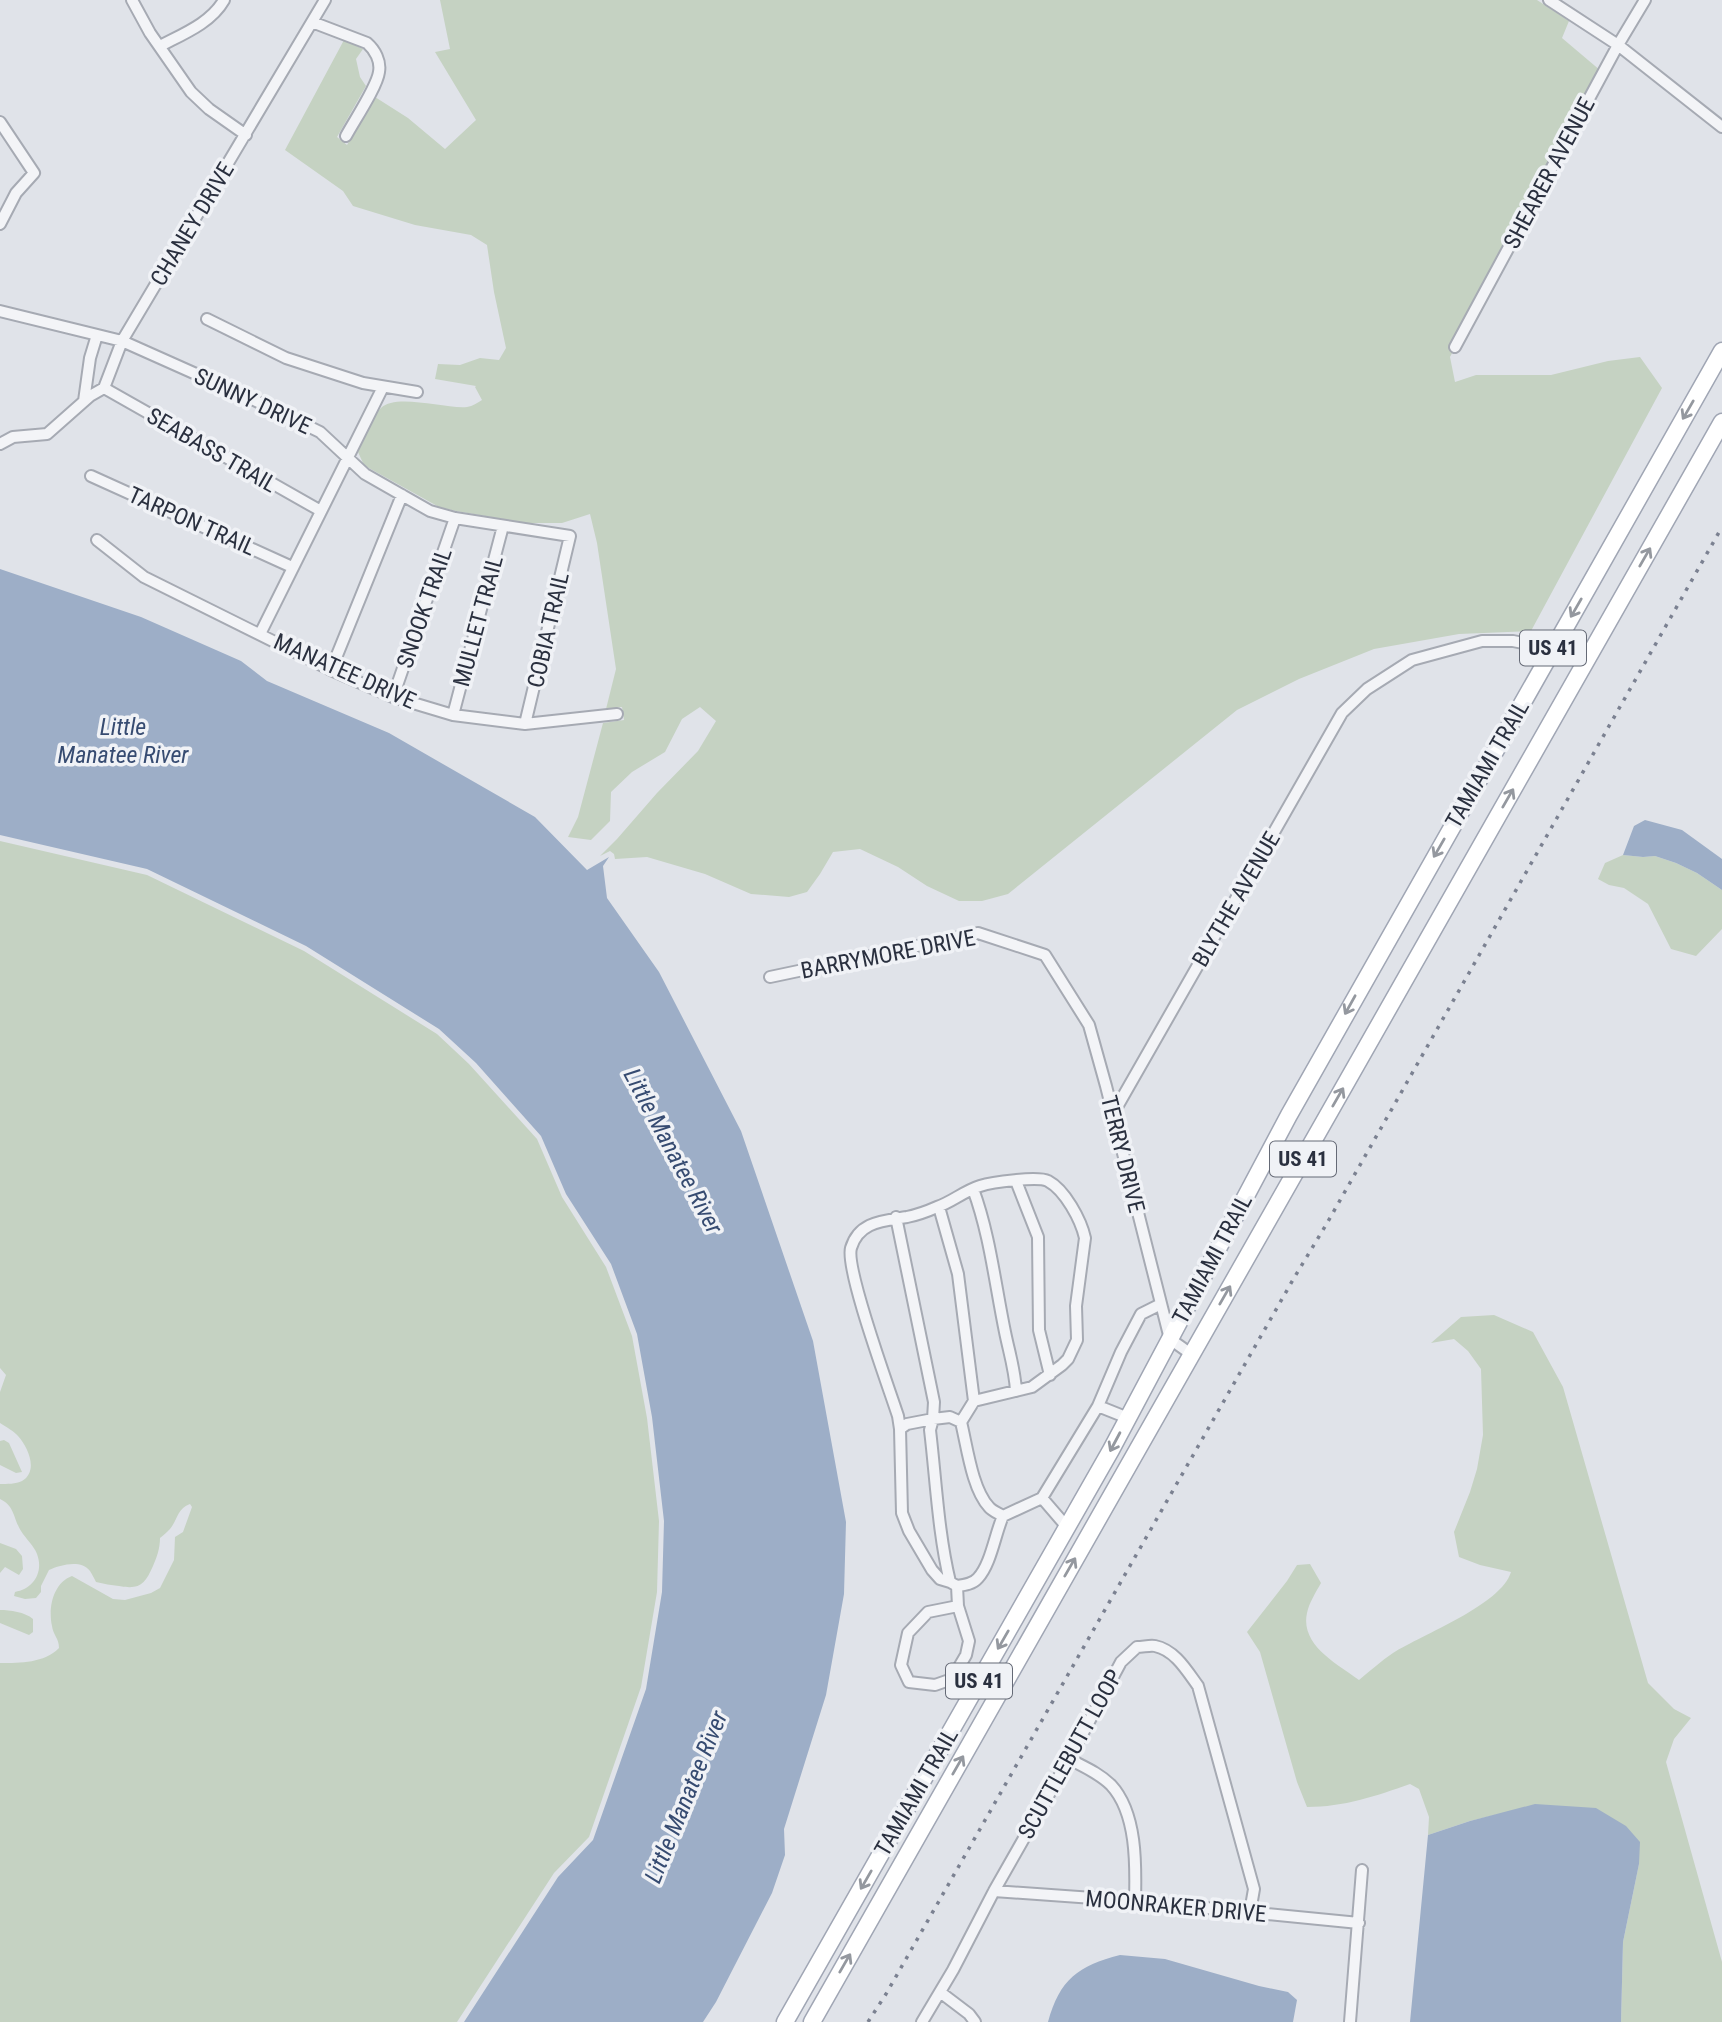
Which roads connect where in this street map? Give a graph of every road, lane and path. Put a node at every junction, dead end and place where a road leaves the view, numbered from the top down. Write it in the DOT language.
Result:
graph roads {
  1 [pos="132,0"];
  2 [pos="224,0"];
  3 [pos="325,0"];
  4 [pos="1549,0"];
  5 [pos="1645,0"];
  6 [pos="312,22"];
  7 [pos="1618,45"];
  8 [pos="160,46"];
  9 [pos="0,122"];
  10 [pos="1722,127"];
  11 [pos="246,135"];
  12 [pos="346,136"];
  13 [pos="0,224"];
  14 [pos="0,311"];
  15 [pos="207,318"];
  16 [pos="97,335"];
  17 [pos="121,341"];
  18 [pos="1455,347"];
  19 [pos="1722,351"];
  20 [pos="383,387"];
  21 [pos="104,388"];
  22 [pos="416,392"];
  23 [pos="84,401"];
  24 [pos="1722,422"];
  25 [pos="0,444"];
  26 [pos="348,458"];
  27 [pos="91,476"];
  28 [pos="402,495"];
  29 [pos="321,511"];
  30 [pos="455,518"];
  31 [pos="503,526"];
  32 [pos="570,536"];
  33 [pos="97,540"];
  34 [pos="292,567"];
  35 [pos="260,634"];
  36 [pos="1552,649"];
  37 [pos="1586,661"];
  38 [pos="331,670"];
  39 [pos="393,697"];
  40 [pos="617,714"];
  41 [pos="453,715"];
  42 [pos="526,724"];
  43 [pos="1045,955"];
  44 [pos="770,977"];
  45 [pos="1113,1114"];
  46 [pos="1016,1181"];
  47 [pos="973,1189"];
  48 [pos="939,1207"];
  49 [pos="896,1217"];
  50 [pos="1161,1304"];
  51 [pos="1170,1339"];
  52 [pos="1191,1354"];
  53 [pos="1050,1375"];
  54 [pos="1016,1391"];
  55 [pos="974,1401"];
  56 [pos="1098,1406"];
  57 [pos="1128,1418"];
  58 [pos="933,1419"];
  59 [pos="961,1422"];
  60 [pos="900,1429"];
  61 [pos="1042,1498"];
  62 [pos="1003,1516"];
  63 [pos="1067,1527"];
  64 [pos="954,1584"];
  65 [pos="958,1606"];
  66 [pos="1069,1759"];
  67 [pos="1362,1870"];
  68 [pos="994,1891"];
  69 [pos="1135,1901"];
  70 [pos="1250,1912"];
  71 [pos="1359,1923"];
  72 [pos="841,1925"];
  73 [pos="861,1936"];
  74 [pos="940,1992"];
  75 [pos="785,2022"];
  76 [pos="812,2022"];
  77 [pos="922,2022"];
  78 [pos="975,2022"];
  79 [pos="1350,2022"];
  1 -- 8 [label="street"];
  2 -- 8 [label="street"];
  3 -- 6 [label="street, CHANEY DRIVE"];
  4 -- 7 [label="street"];
  5 -- 7 [label="street, SHEARER AVENUE"];
  6 -- 11 [label="street, CHANEY DRIVE"];
  6 -- 12 [label="street"];
  7 -- 10 [label="street"];
  7 -- 18 [label="street, SHEARER AVENUE"];
  8 -- 11 [label="street"];
  9 -- 13 [label="street"];
  11 -- 17 [label="street, CHANEY DRIVE"];
  14 -- 16 [label="street, SUNNY DRIVE"];
  15 -- 20 [label="street"];
  16 -- 17 [label="street, SUNNY DRIVE"];
  16 -- 23 [label="street"];
  17 -- 21 [label="street, CHANEY DRIVE"];
  17 -- 26 [label="street, SUNNY DRIVE"];
  19 -- 36 [label="main road, TAMIAMI TRAIL / US 41, one-way"];
  20 -- 22 [label="street"];
  20 -- 26 [label="street"];
  21 -- 23 [label="street"];
  21 -- 29 [label="street, SEABASS TRAIL"];
  23 -- 25 [label="street"];
  37 -- 24 [label="main road, TAMIAMI TRAIL / US 41, one-way"];
  26 -- 28 [label="street, SUNNY DRIVE"];
  26 -- 29 [label="street"];
  27 -- 34 [label="street, TARPON TRAIL"];
  28 -- 30 [label="street, SUNNY DRIVE"];
  28 -- 38 [label="street"];
  29 -- 34 [label="street"];
  30 -- 31 [label="street, SUNNY DRIVE"];
  30 -- 39 [label="street, SNOOK TRAIL"];
  31 -- 32 [label="street, SUNNY DRIVE"];
  31 -- 41 [label="street, MULLET TRAIL"];
  32 -- 42 [label="street, COBIA TRAIL"];
  33 -- 35 [label="street, MANATEE DRIVE"];
  34 -- 35 [label="street"];
  35 -- 38 [label="street, MANATEE DRIVE"];
  36 -- 37 [label="street"];
  36 -- 45 [label="street, BLYTHE AVENUE"];
  36 -- 51 [label="main road, TAMIAMI TRAIL / US 41, one-way"];
  52 -- 37 [label="main road, TAMIAMI TRAIL / US 41, one-way"];
  38 -- 39 [label="street, MANATEE DRIVE"];
  39 -- 41 [label="street, MANATEE DRIVE"];
  40 -- 42 [label="street, MANATEE DRIVE"];
  41 -- 42 [label="street, MANATEE DRIVE"];
  43 -- 44 [label="street, BARRYMORE DRIVE"];
  43 -- 45 [label="street, TERRY DRIVE"];
  45 -- 50 [label="street, TERRY DRIVE"];
  46 -- 47 [label="street"];
  46 -- 53 [label="street"];
  46 -- 53 [label="street"];
  47 -- 48 [label="street"];
  47 -- 54 [label="street"];
  48 -- 49 [label="street"];
  48 -- 55 [label="street"];
  49 -- 58 [label="street"];
  49 -- 60 [label="street"];
  50 -- 51 [label="street, TERRY DRIVE"];
  50 -- 56 [label="street"];
  51 -- 52 [label="street"];
  51 -- 57 [label="main road, TAMIAMI TRAIL / US 41"];
  73 -- 52 [label="main road, TAMIAMI TRAIL / US 41, one-way"];
  53 -- 54 [label="street"];
  54 -- 55 [label="street"];
  55 -- 59 [label="street"];
  56 -- 57 [label="street"];
  56 -- 61 [label="street"];
  57 -- 63 [label="main road, TAMIAMI TRAIL / US 41, one-way"];
  58 -- 59 [label="street"];
  58 -- 60 [label="street"];
  58 -- 64 [label="street"];
  59 -- 62 [label="street"];
  60 -- 64 [label="street"];
  61 -- 62 [label="street"];
  61 -- 63 [label="street"];
  62 -- 64 [label="street"];
  63 -- 72 [label="main road, TAMIAMI TRAIL / US 41, one-way"];
  64 -- 65 [label="street"];
  65 -- 65 [label="street"];
  66 -- 68 [label="street, SCUTTLEBUTT LOOP"];
  66 -- 69 [label="street"];
  66 -- 70 [label="street, SCUTTLEBUTT LOOP"];
  67 -- 71 [label="street"];
  68 -- 69 [label="street, MOONRAKER DRIVE"];
  68 -- 74 [label="street, SCUTTLEBUTT LOOP"];
  69 -- 70 [label="street, MOONRAKER DRIVE"];
  70 -- 71 [label="street, MOONRAKER DRIVE"];
  71 -- 79 [label="street"];
  72 -- 73 [label="street"];
  72 -- 75 [label="main road, TAMIAMI TRAIL / US 41"];
  76 -- 73 [label="main road, TAMIAMI TRAIL / US 41, one-way"];
  74 -- 77 [label="street, SCUTTLEBUTT LOOP"];
  74 -- 78 [label="street"];
}
